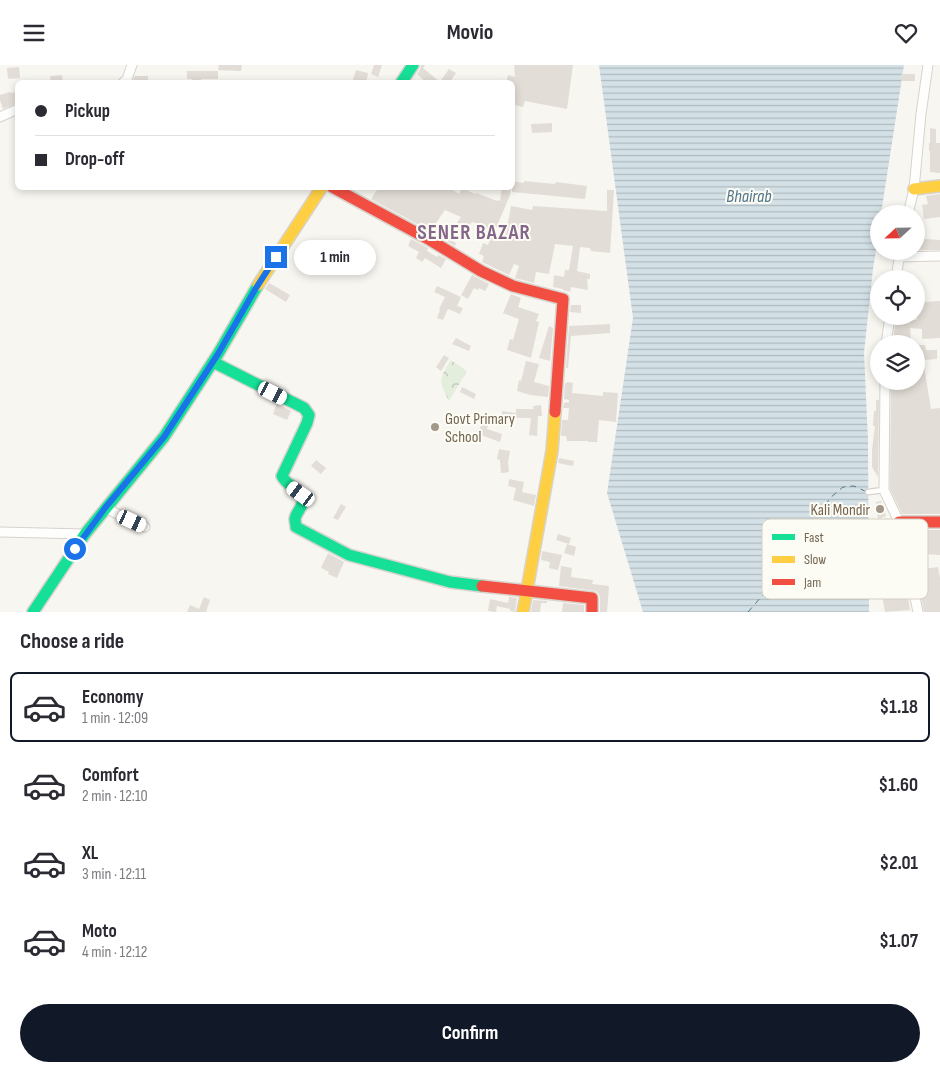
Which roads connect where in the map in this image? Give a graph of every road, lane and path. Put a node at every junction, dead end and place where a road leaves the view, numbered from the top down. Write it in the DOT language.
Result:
graph roads {
  1 [pos="132,65"];
  2 [pos="413,65"];
  3 [pos="928,65"];
  4 [pos="126,80"];
  5 [pos="403,80"];
  6 [pos="15,110"];
  7 [pos="0,117"];
  8 [pos="940,186"];
  9 [pos="914,189"];
  10 [pos="320,190"];
  11 [pos="337,190"];
  12 [pos="910,205"];
  13 [pos="925,255"];
  14 [pos="940,255"];
  15 [pos="213,362"];
  16 [pos="885,390"];
  17 [pos="884,490"];
  18 [pos="868,492"];
  19 [pos="105,508"];
  20 [pos="898,519"];
  21 [pos="145,527"];
  22 [pos="0,532"];
  23 [pos="85,534"];
  24 [pos="527,591"];
  25 [pos="915,599"];
  26 [pos="33,612"];
  27 [pos="524,612"];
  28 [pos="592,612"];
  29 [pos="918,612"];
  1 -- 4 [label="street"];
  2 -- 5 [label="street"];
  3 -- 9 [label="street"];
  6 -- 7 [label="street"];
  8 -- 9 [label="street"];
  9 -- 12 [label="street"];
  10 -- 15 [label="street"];
  11 -- 24 [label="street"];
  13 -- 14 [label="street"];
  15 -- 19 [label="street"];
  15 -- 24 [label="street"];
  16 -- 17 [label="street"];
  17 -- 18 [label="lane"];
  17 -- 20 [label="street"];
  19 -- 21 [label="street"];
  19 -- 23 [label="street"];
  22 -- 23 [label="street"];
  23 -- 26 [label="street"];
  24 -- 27 [label="street"];
  24 -- 28 [label="street"];
  25 -- 29 [label="street"];
}
